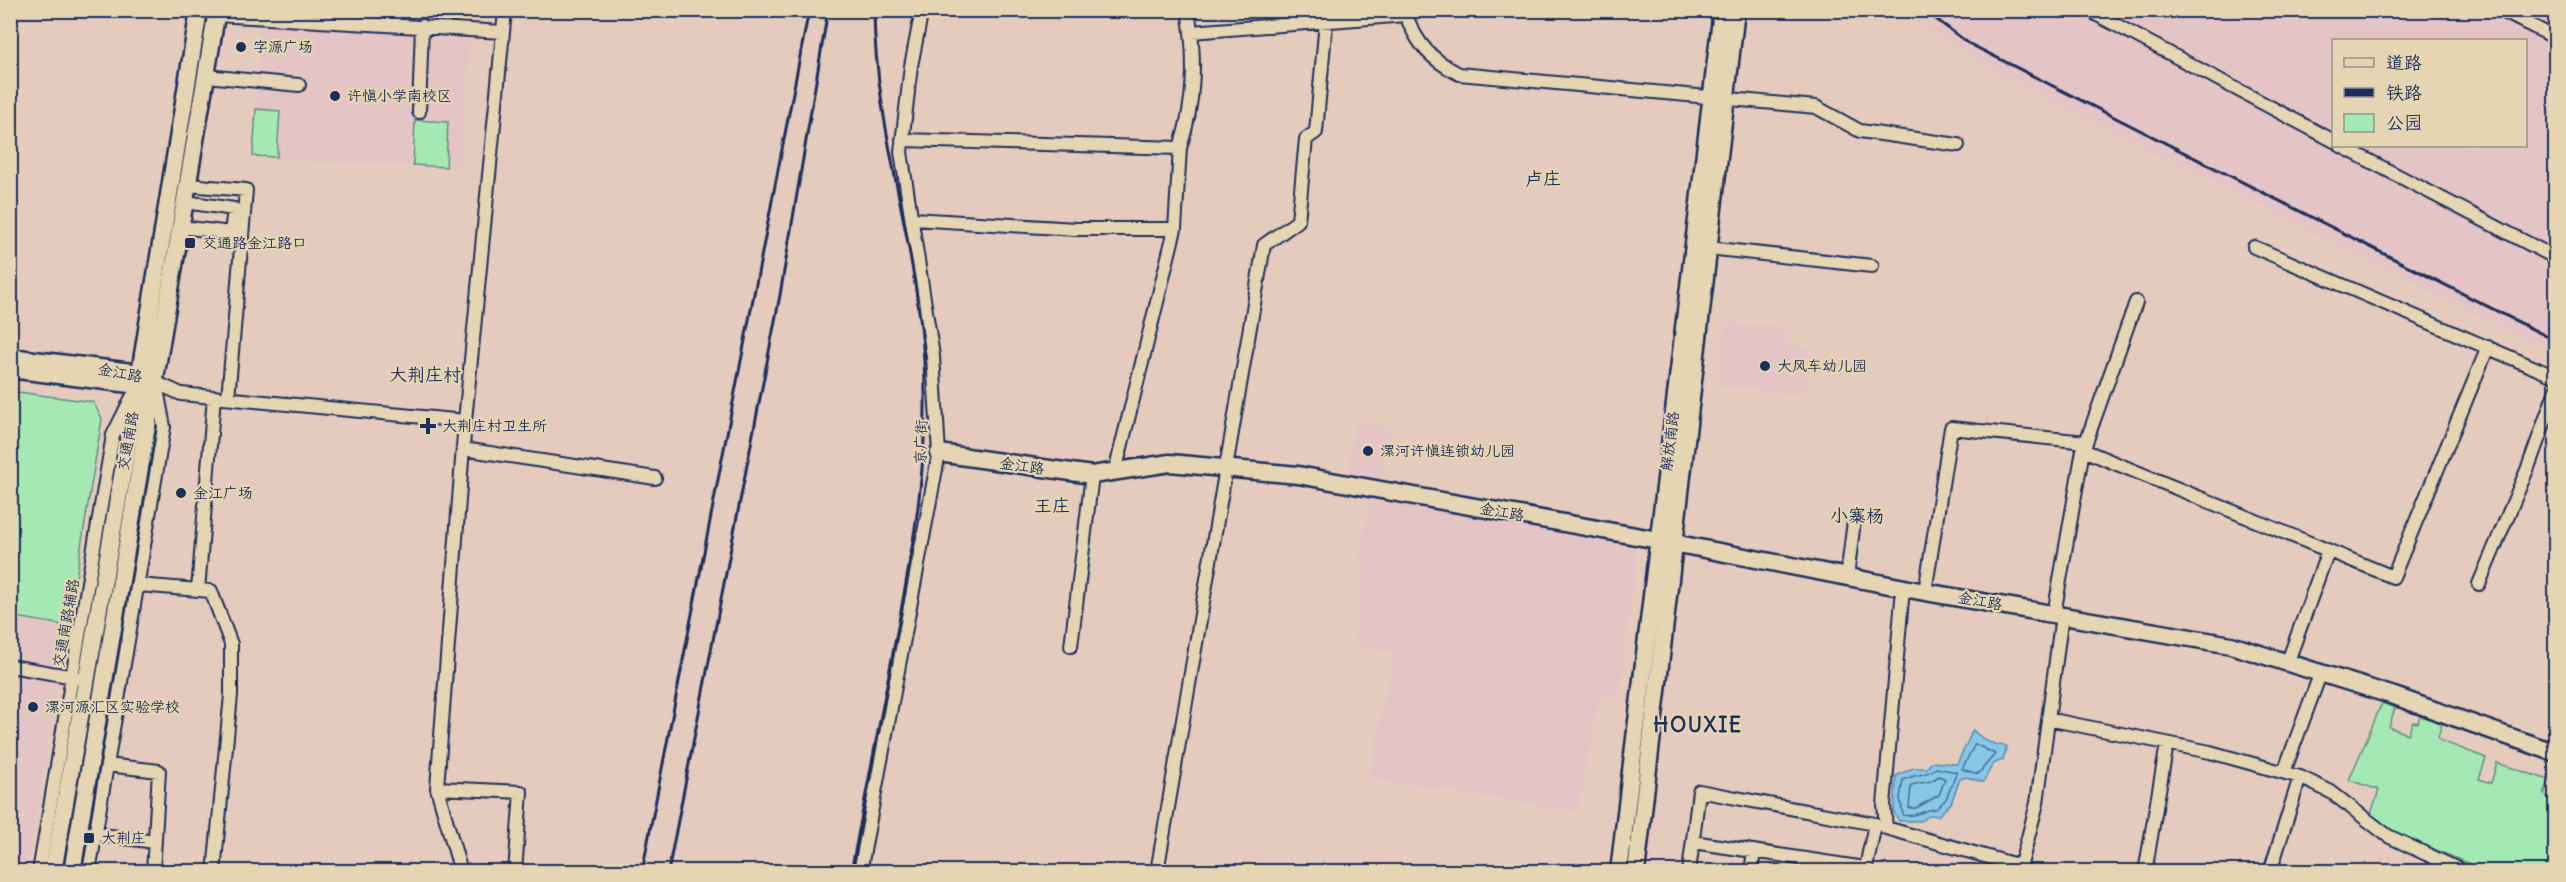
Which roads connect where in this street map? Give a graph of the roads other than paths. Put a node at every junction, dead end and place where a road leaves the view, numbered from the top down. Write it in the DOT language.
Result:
graph roads {
  1 [pos="199,10"];
  2 [pos="401,10"];
  3 [pos="505,10"];
  4 [pos="921,10"];
  5 [pos="1188,10"];
  6 [pos="1722,10"];
  7 [pos="1736,10"];
  8 [pos="2088,10"];
  9 [pos="2500,10"];
  10 [pos="217,13"];
  11 [pos="1406,13"];
  12 [pos="1326,21"];
  13 [pos="386,24"];
  14 [pos="422,26"];
  15 [pos="503,32"];
  16 [pos="1192,32"];
  17 [pos="2556,38"];
  18 [pos="206,76"];
  19 [pos="299,85"];
  20 [pos="186,92"];
  21 [pos="204,95"];
  22 [pos="1718,97"];
  23 [pos="419,112"];
  24 [pos="2332,140"];
  25 [pos="902,141"];
  26 [pos="1958,145"];
  27 [pos="2343,147"];
  28 [pos="1180,148"];
  29 [pos="187,194"];
  30 [pos="913,219"];
  31 [pos="181,227"];
  32 [pos="1174,229"];
  33 [pos="2254,247"];
  34 [pos="1708,248"];
  35 [pos="2556,258"];
  36 [pos="1872,266"];
  37 [pos="2136,302"];
  38 [pos="2488,346"];
  39 [pos="10,357"];
  40 [pos="10,369"];
  41 [pos="2556,377"];
  42 [pos="139,379"];
  43 [pos="155,382"];
  44 [pos="2556,390"];
  45 [pos="214,397"];
  46 [pos="228,398"];
  47 [pos="465,421"];
  48 [pos="2085,446"];
  49 [pos="463,449"];
  50 [pos="939,453"];
  51 [pos="1227,470"];
  52 [pos="1115,472"];
  53 [pos="1092,475"];
  54 [pos="655,478"];
  55 [pos="1854,520"];
  56 [pos="1666,542"];
  57 [pos="2328,551"];
  58 [pos="1846,577"];
  59 [pos="2479,584"];
  60 [pos="138,585"];
  61 [pos="1903,588"];
  62 [pos="198,590"];
  63 [pos="1925,592"];
  64 [pos="2058,615"];
  65 [pos="1071,646"];
  66 [pos="2288,661"];
  67 [pos="10,666"];
  68 [pos="2321,672"];
  69 [pos="79,678"];
  70 [pos="112,683"];
  71 [pos="2048,720"];
  72 [pos="2168,744"];
  73 [pos="2556,753"];
  74 [pos="107,765"];
  75 [pos="2284,772"];
  76 [pos="2300,777"];
  77 [pos="437,788"];
  78 [pos="53,829"];
  79 [pos="87,833"];
  80 [pos="155,842"];
  81 [pos="1693,842"];
  82 [pos="1754,851"];
  83 [pos="1810,866"];
  84 [pos="2020,869"];
  85 [pos="2458,869"];
  86 [pos="1865,870"];
  87 [pos="39,872"];
  88 [pos="53,872"];
  89 [pos="72,872"];
  90 [pos="89,872"];
  91 [pos="153,872"];
  92 [pos="214,872"];
  93 [pos="461,872"];
  94 [pos="515,872"];
  95 [pos="860,872"];
  96 [pos="1157,872"];
  97 [pos="1619,872"];
  98 [pos="1636,872"];
  99 [pos="1689,872"];
  100 [pos="1751,872"];
  101 [pos="2145,872"];
  102 [pos="2270,872"];
  1 -- 20 [label="main road, 交通南路"];
  2 -- 13 [label="street"];
  3 -- 15 [label="street"];
  4 -- 25 [label="street, 京广街"];
  5 -- 16 [label="street"];
  6 -- 22 [label="main road, 解放南路"];
  7 -- 22 [label="main road, 解放南路"];
  8 -- 24 [label="street"];
  9 -- 17 [label="street"];
  10 -- 13 [label="street"];
  10 -- 18 [label="main road, 交通南路"];
  11 -- 12 [label="street"];
  11 -- 22 [label="street"];
  12 -- 16 [label="street"];
  12 -- 51 [label="street"];
  13 -- 14 [label="street"];
  14 -- 15 [label="street"];
  14 -- 23 [label="street"];
  15 -- 47 [label="street"];
  16 -- 28 [label="street"];
  18 -- 19 [label="street"];
  18 -- 21 [label="main road, 交通南路"];
  20 -- 21 [label="main road"];
  20 -- 42 [label="main road, 交通南路"];
  21 -- 29 [label="main road, 交通南路"];
  22 -- 26 [label="street"];
  22 -- 34 [label="main road, 解放南路"];
  22 -- 56 [label="main road, 解放南路"];
  25 -- 28 [label="street"];
  25 -- 30 [label="street, 京广街"];
  27 -- 35 [label="street"];
  28 -- 32 [label="street"];
  29 -- 31 [label="main road, 交通南路"];
  29 -- 31 [label="street"];
  29 -- 46 [label="street"];
  30 -- 32 [label="street"];
  30 -- 50 [label="street, 京广街"];
  31 -- 43 [label="main road, 交通南路"];
  32 -- 52 [label="street"];
  33 -- 38 [label="street"];
  34 -- 36 [label="street"];
  34 -- 56 [label="main road, 解放南路"];
  37 -- 48 [label="street"];
  38 -- 41 [label="street"];
  38 -- 57 [label="street"];
  39 -- 42 [label="main road, 金江路"];
  40 -- 42 [label="main road, 金江路"];
  42 -- 43 [label="main road, 金江路"];
  42 -- 69 [label="main road, 交通南路"];
  43 -- 45 [label="street"];
  43 -- 60 [label="street"];
  43 -- 70 [label="main road, 交通南路"];
  44 -- 59 [label="street"];
  45 -- 46 [label="street"];
  45 -- 62 [label="street"];
  46 -- 47 [label="street"];
  47 -- 49 [label="street"];
  48 -- 57 [label="street"];
  48 -- 63 [label="street"];
  48 -- 64 [label="street"];
  49 -- 54 [label="street"];
  49 -- 77 [label="street"];
  50 -- 53 [label="main road, 金江路"];
  50 -- 95 [label="street, 京广街"];
  51 -- 52 [label="main road, 金江路"];
  51 -- 56 [label="main road, 金江路"];
  51 -- 96 [label="street"];
  52 -- 53 [label="main road, 金江路"];
  53 -- 65 [label="street"];
  55 -- 58 [label="street"];
  56 -- 58 [label="main road, 金江路"];
  56 -- 97 [label="main road, 解放南路"];
  56 -- 98 [label="main road, 解放南路"];
  57 -- 66 [label="street"];
  58 -- 61 [label="main road, 金江路"];
  60 -- 62 [label="street"];
  60 -- 70 [label="street"];
  61 -- 63 [label="main road, 金江路"];
  61 -- 84 [label="street"];
  62 -- 92 [label="street"];
  63 -- 64 [label="main road, 金江路"];
  64 -- 66 [label="main road, 金江路"];
  64 -- 71 [label="street"];
  66 -- 68 [label="main road, 金江路"];
  67 -- 69 [label="street"];
  68 -- 73 [label="main road, 金江路"];
  68 -- 75 [label="street"];
  69 -- 70 [label="main road"];
  69 -- 78 [label="main road, 交通南路"];
  70 -- 74 [label="street"];
  70 -- 79 [label="main road, 交通南路"];
  71 -- 72 [label="street"];
  71 -- 84 [label="street"];
  72 -- 75 [label="street"];
  72 -- 101 [label="street"];
  74 -- 79 [label="street"];
  74 -- 80 [label="street"];
  75 -- 76 [label="street"];
  76 -- 85 [label="street"];
  76 -- 102 [label="street"];
  77 -- 93 [label="street"];
  77 -- 94 [label="street"];
  78 -- 79 [label="main road"];
  78 -- 87 [label="street"];
  78 -- 88 [label="main road, 交通南路"];
  79 -- 80 [label="street"];
  79 -- 89 [label="main road, 交通南路"];
  79 -- 90 [label="street"];
  80 -- 91 [label="street"];
  81 -- 82 [label="street"];
  81 -- 86 [label="street"];
  81 -- 99 [label="street"];
  82 -- 83 [label="street"];
  82 -- 100 [label="street"];
  83 -- 86 [label="street"];
}
